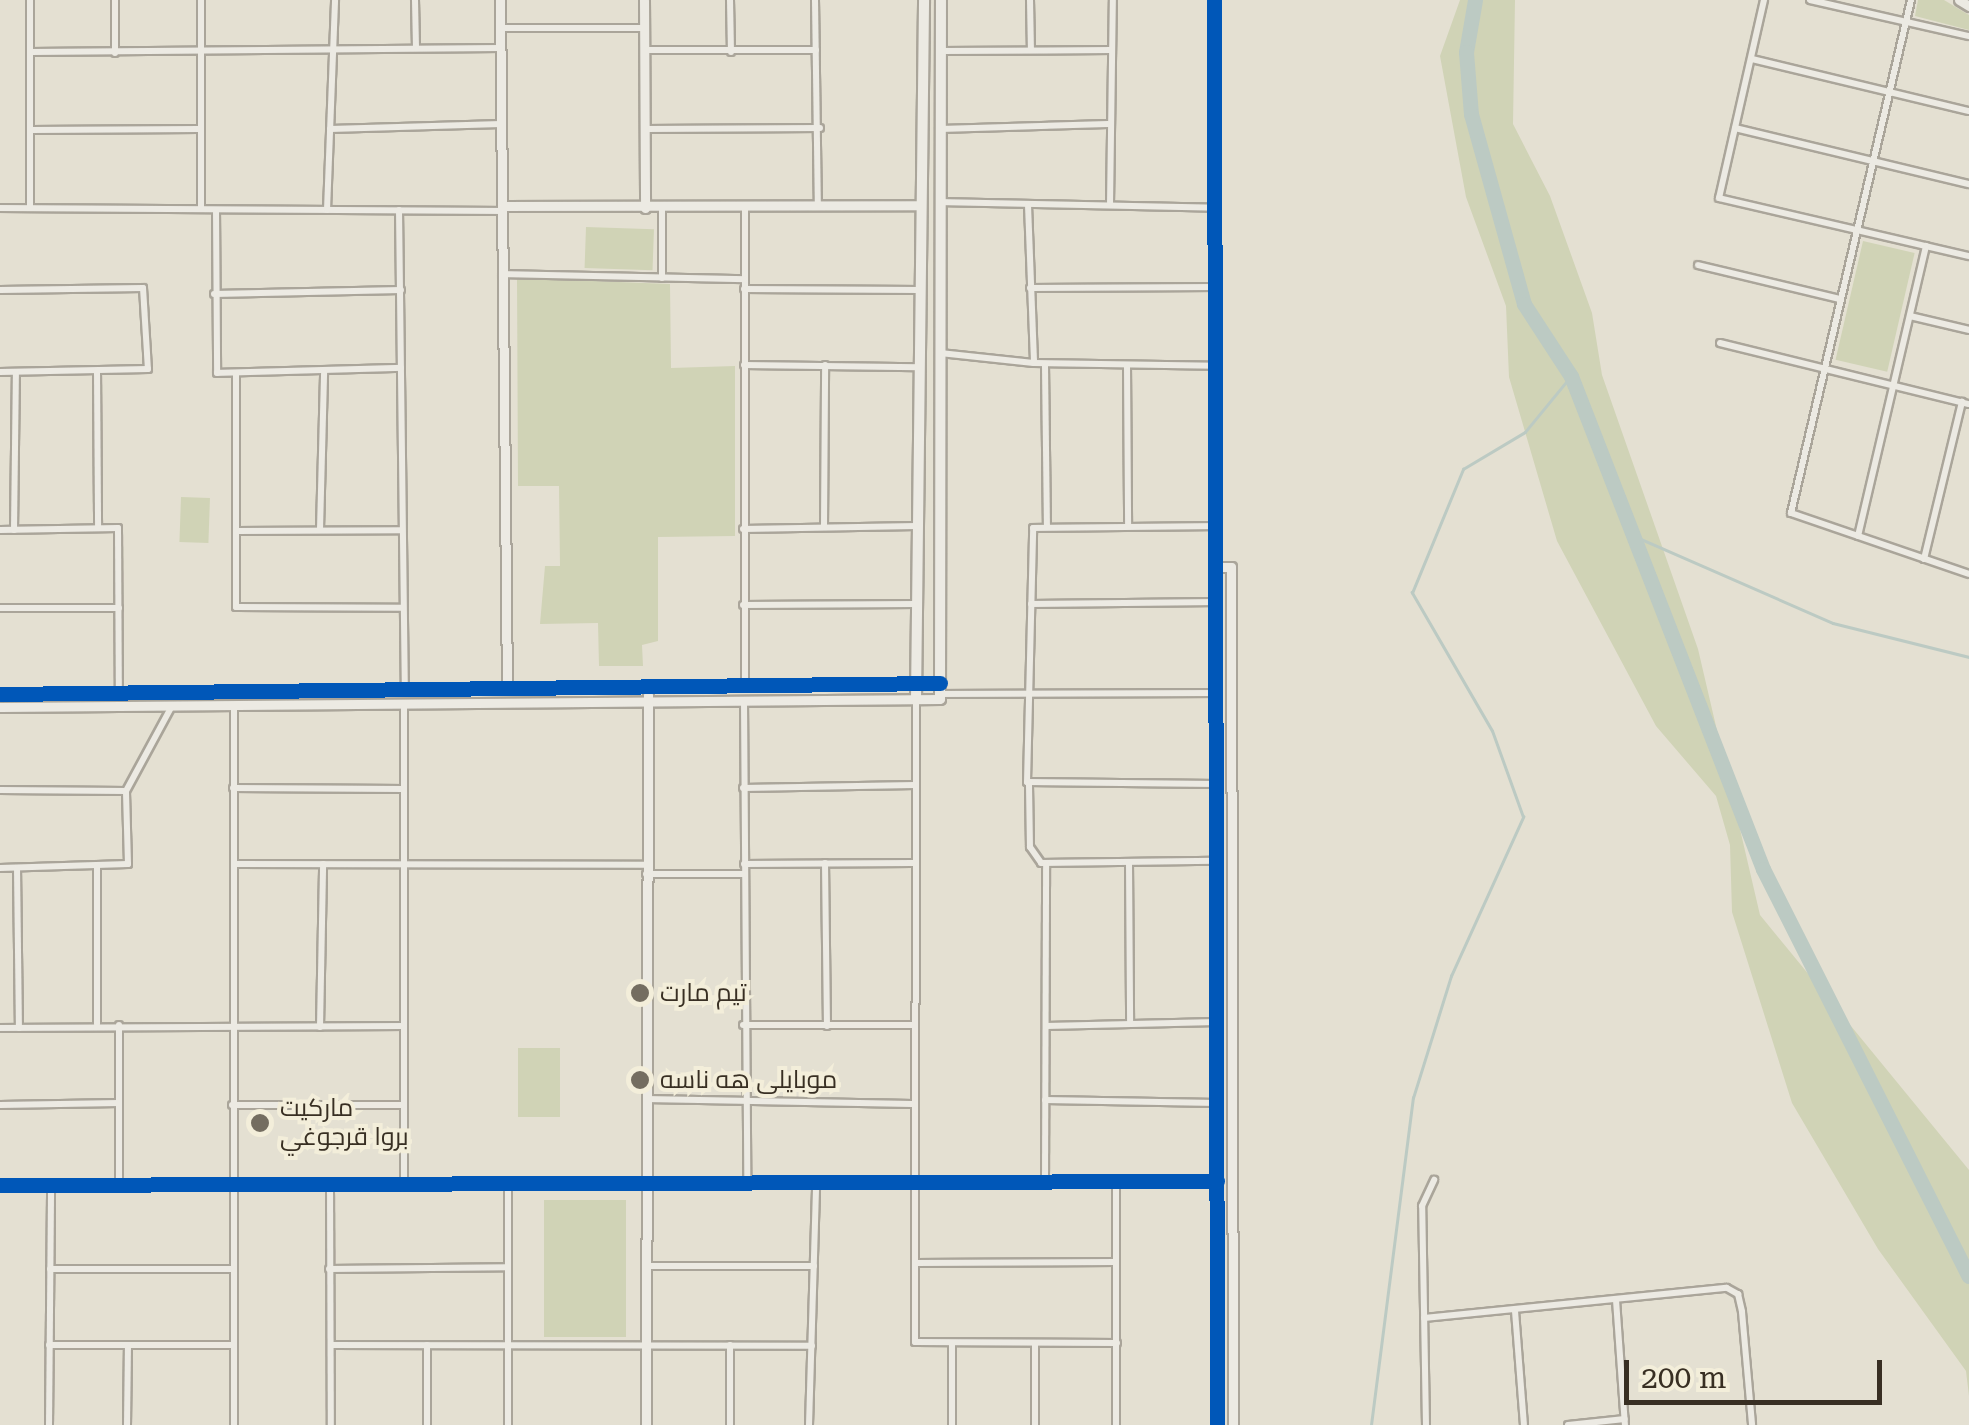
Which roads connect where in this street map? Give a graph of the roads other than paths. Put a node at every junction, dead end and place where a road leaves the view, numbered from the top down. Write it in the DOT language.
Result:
graph roads {
  1 [pos="30,0"];
  2 [pos="115,0"];
  3 [pos="201,0"];
  4 [pos="335,0"];
  5 [pos="416,0"];
  6 [pos="500,0"];
  7 [pos="644,0"];
  8 [pos="730,0"];
  9 [pos="815,0"];
  10 [pos="924,0"];
  11 [pos="941,0"];
  12 [pos="1030,0"];
  13 [pos="1113,0"];
  14 [pos="1214,0"];
  15 [pos="1764,0"];
  16 [pos="1810,0"];
  17 [pos="1911,0"];
  18 [pos="1959,0"];
  19 [pos="1969,6"];
  20 [pos="1905,22"];
  21 [pos="501,28"];
  22 [pos="645,28"];
  23 [pos="1969,36"];
  24 [pos="336,48"];
  25 [pos="416,48"];
  26 [pos="502,48"];
  27 [pos="645,50"];
  28 [pos="816,50"];
  29 [pos="1031,50"];
  30 [pos="1112,50"];
  31 [pos="941,51"];
  32 [pos="31,52"];
  33 [pos="202,52"];
  34 [pos="731,52"];
  35 [pos="115,53"];
  36 [pos="1752,58"];
  37 [pos="1889,92"];
  38 [pos="1969,111"];
  39 [pos="501,124"];
  40 [pos="1108,124"];
  41 [pos="330,128"];
  42 [pos="820,128"];
  43 [pos="1736,128"];
  44 [pos="198,129"];
  45 [pos="940,129"];
  46 [pos="30,130"];
  47 [pos="646,130"];
  48 [pos="1873,161"];
  49 [pos="1969,184"];
  50 [pos="939,202"];
  51 [pos="1028,204"];
  52 [pos="1110,204"];
  53 [pos="921,205"];
  54 [pos="818,207"];
  55 [pos="0,208"];
  56 [pos="30,208"];
  57 [pos="504,208"];
  58 [pos="645,208"];
  59 [pos="745,208"];
  60 [pos="1215,208"];
  61 [pos="201,209"];
  62 [pos="216,209"];
  63 [pos="662,209"];
  64 [pos="327,210"];
  65 [pos="400,210"];
  66 [pos="1856,230"];
  67 [pos="1926,246"];
  68 [pos="1969,256"];
  69 [pos="1698,265"];
  70 [pos="502,274"];
  71 [pos="662,278"];
  72 [pos="744,279"];
  73 [pos="1216,287"];
  74 [pos="1030,288"];
  75 [pos="0,290"];
  76 [pos="400,290"];
  77 [pos="744,290"];
  78 [pos="920,290"];
  79 [pos="214,294"];
  80 [pos="1840,299"];
  81 [pos="1910,316"];
  82 [pos="1969,330"];
  83 [pos="1720,344"];
  84 [pos="940,352"];
  85 [pos="1034,363"];
  86 [pos="744,364"];
  87 [pos="824,365"];
  88 [pos="1046,366"];
  89 [pos="1127,366"];
  90 [pos="1216,366"];
  91 [pos="920,367"];
  92 [pos="940,367"];
  93 [pos="401,368"];
  94 [pos="1824,369"];
  95 [pos="97,371"];
  96 [pos="0,372"];
  97 [pos="16,372"];
  98 [pos="324,372"];
  99 [pos="236,373"];
  100 [pos="1893,384"];
  101 [pos="1966,403"];
  102 [pos="917,526"];
  103 [pos="1047,526"];
  104 [pos="1128,526"];
  105 [pos="1218,526"];
  106 [pos="824,527"];
  107 [pos="98,528"];
  108 [pos="320,529"];
  109 [pos="742,529"];
  110 [pos="0,530"];
  111 [pos="14,530"];
  112 [pos="402,530"];
  113 [pos="236,531"];
  114 [pos="1858,536"];
  115 [pos="1924,559"];
  116 [pos="1218,567"];
  117 [pos="1969,574"];
  118 [pos="1218,602"];
  119 [pos="918,604"];
  120 [pos="1031,604"];
  121 [pos="743,605"];
  122 [pos="0,608"];
  123 [pos="118,608"];
  124 [pos="402,608"];
  125 [pos="916,684"];
  126 [pos="648,687"];
  127 [pos="706,687"];
  128 [pos="745,687"];
  129 [pos="507,688"];
  130 [pos="405,690"];
  131 [pos="119,692"];
  132 [pos="940,692"];
  133 [pos="1218,693"];
  134 [pos="0,694"];
  135 [pos="1029,696"];
  136 [pos="916,699"];
  137 [pos="706,700"];
  138 [pos="648,701"];
  139 [pos="744,701"];
  140 [pos="507,703"];
  141 [pos="404,704"];
  142 [pos="172,705"];
  143 [pos="234,705"];
  144 [pos="0,707"];
  145 [pos="915,784"];
  146 [pos="1218,784"];
  147 [pos="1029,785"];
  148 [pos="233,788"];
  149 [pos="743,788"];
  150 [pos="404,789"];
  151 [pos="0,790"];
  152 [pos="126,791"];
  153 [pos="1217,861"];
  154 [pos="824,863"];
  155 [pos="913,863"];
  156 [pos="1129,863"];
  157 [pos="236,864"];
  158 [pos="322,864"];
  159 [pos="744,864"];
  160 [pos="1046,864"];
  161 [pos="401,865"];
  162 [pos="97,866"];
  163 [pos="0,868"];
  164 [pos="17,868"];
  165 [pos="646,869"];
  166 [pos="744,874"];
  167 [pos="1217,1022"];
  168 [pos="96,1024"];
  169 [pos="1130,1024"];
  170 [pos="119,1025"];
  171 [pos="743,1025"];
  172 [pos="912,1025"];
  173 [pos="320,1026"];
  174 [pos="402,1026"];
  175 [pos="827,1026"];
  176 [pos="1046,1026"];
  177 [pos="236,1027"];
  178 [pos="0,1028"];
  179 [pos="19,1028"];
  180 [pos="1218,1068"];
  181 [pos="1233,1068"];
  182 [pos="646,1099"];
  183 [pos="1045,1100"];
  184 [pos="119,1103"];
  185 [pos="744,1103"];
  186 [pos="1217,1103"];
  187 [pos="0,1104"];
  188 [pos="912,1104"];
  189 [pos="232,1105"];
  190 [pos="404,1105"];
  191 [pos="1434,1180"];
  192 [pos="1217,1181"];
  193 [pos="1045,1182"];
  194 [pos="1116,1182"];
  195 [pos="51,1184"];
  196 [pos="119,1184"];
  197 [pos="644,1184"];
  198 [pos="747,1184"];
  199 [pos="816,1184"];
  200 [pos="911,1184"];
  201 [pos="0,1185"];
  202 [pos="404,1185"];
  203 [pos="234,1186"];
  204 [pos="330,1186"];
  205 [pos="508,1186"];
  206 [pos="1116,1262"];
  207 [pos="916,1263"];
  208 [pos="645,1266"];
  209 [pos="814,1266"];
  210 [pos="508,1268"];
  211 [pos="50,1269"];
  212 [pos="234,1269"];
  213 [pos="329,1269"];
  214 [pos="1616,1300"];
  215 [pos="1514,1310"];
  216 [pos="1424,1318"];
  217 [pos="952,1342"];
  218 [pos="1035,1342"];
  219 [pos="646,1343"];
  220 [pos="1117,1343"];
  221 [pos="234,1344"];
  222 [pos="508,1344"];
  223 [pos="50,1345"];
  224 [pos="427,1345"];
  225 [pos="730,1345"];
  226 [pos="128,1346"];
  227 [pos="331,1346"];
  228 [pos="812,1346"];
  229 [pos="1625,1422"];
  230 [pos="48,1425"];
  231 [pos="127,1425"];
  232 [pos="234,1425"];
  233 [pos="330,1425"];
  234 [pos="426,1425"];
  235 [pos="508,1425"];
  236 [pos="646,1425"];
  237 [pos="730,1425"];
  238 [pos="809,1425"];
  239 [pos="952,1425"];
  240 [pos="1035,1425"];
  241 [pos="1116,1425"];
  242 [pos="1217,1425"];
  243 [pos="1233,1425"];
  244 [pos="1426,1425"];
  245 [pos="1524,1425"];
  246 [pos="1568,1425"];
  247 [pos="1752,1425"];
  1 -- 32 [label="street"];
  2 -- 35 [label="street"];
  3 -- 33 [label="street"];
  4 -- 24 [label="street"];
  5 -- 25 [label="street"];
  6 -- 21 [label="street"];
  7 -- 22 [label="street"];
  8 -- 34 [label="street"];
  9 -- 28 [label="street"];
  10 -- 53 [label="main road"];
  11 -- 31 [label="main road"];
  12 -- 29 [label="street"];
  13 -- 30 [label="street"];
  14 -- 60 [label="street"];
  15 -- 36 [label="street"];
  16 -- 20 [label="street"];
  17 -- 20 [label="street"];
  18 -- 19 [label="street"];
  20 -- 23 [label="street"];
  20 -- 37 [label="street"];
  21 -- 22 [label="street"];
  21 -- 26 [label="street"];
  22 -- 27 [label="street"];
  24 -- 25 [label="street"];
  24 -- 33 [label="street"];
  24 -- 41 [label="street"];
  25 -- 26 [label="street"];
  26 -- 39 [label="street"];
  27 -- 34 [label="street"];
  27 -- 47 [label="street"];
  28 -- 34 [label="street"];
  28 -- 42 [label="street"];
  29 -- 30 [label="street"];
  29 -- 31 [label="street"];
  30 -- 40 [label="street"];
  31 -- 45 [label="main road"];
  32 -- 35 [label="street"];
  32 -- 46 [label="street"];
  33 -- 35 [label="street"];
  33 -- 44 [label="street"];
  36 -- 37 [label="street"];
  36 -- 43 [label="street"];
  37 -- 38 [label="street"];
  37 -- 48 [label="street"];
  39 -- 41 [label="street"];
  39 -- 57 [label="street"];
  40 -- 45 [label="street"];
  40 -- 52 [label="street"];
  41 -- 64 [label="street"];
  42 -- 47 [label="street"];
  42 -- 54 [label="street"];
  43 -- 48 [label="street"];
  43 -- 66 [label="street"];
  44 -- 46 [label="street"];
  44 -- 61 [label="street"];
  45 -- 50 [label="main road"];
  46 -- 56 [label="street"];
  47 -- 58 [label="street"];
  48 -- 49 [label="street"];
  48 -- 66 [label="street"];
  50 -- 51 [label="street"];
  50 -- 84 [label="main road"];
  51 -- 52 [label="street"];
  51 -- 74 [label="street"];
  52 -- 60 [label="street"];
  53 -- 54 [label="street"];
  53 -- 78 [label="main road"];
  54 -- 59 [label="street"];
  55 -- 56 [label="street"];
  56 -- 61 [label="street"];
  57 -- 58 [label="street"];
  57 -- 65 [label="street"];
  57 -- 70 [label="street"];
  58 -- 63 [label="street"];
  59 -- 63 [label="street"];
  59 -- 72 [label="street"];
  60 -- 73 [label="street"];
  61 -- 62 [label="street"];
  62 -- 64 [label="street"];
  62 -- 79 [label="street"];
  63 -- 71 [label="street"];
  64 -- 65 [label="street"];
  65 -- 76 [label="street"];
  66 -- 67 [label="street"];
  66 -- 80 [label="street"];
  67 -- 68 [label="street"];
  67 -- 81 [label="street"];
  69 -- 80 [label="street"];
  70 -- 71 [label="street"];
  70 -- 129 [label="street"];
  71 -- 72 [label="street"];
  72 -- 77 [label="street"];
  73 -- 74 [label="street"];
  73 -- 90 [label="street"];
  74 -- 85 [label="street"];
  75 -- 95 [label="street"];
  76 -- 79 [label="street"];
  76 -- 93 [label="street"];
  77 -- 78 [label="street"];
  77 -- 86 [label="street"];
  78 -- 91 [label="main road"];
  79 -- 99 [label="street"];
  80 -- 94 [label="street"];
  81 -- 82 [label="street"];
  81 -- 100 [label="street"];
  83 -- 94 [label="street"];
  84 -- 85 [label="street"];
  84 -- 92 [label="main road"];
  85 -- 88 [label="street"];
  86 -- 87 [label="street"];
  86 -- 109 [label="street"];
  87 -- 91 [label="street"];
  87 -- 106 [label="street"];
  88 -- 89 [label="street"];
  88 -- 103 [label="street"];
  89 -- 90 [label="street"];
  89 -- 104 [label="street"];
  90 -- 105 [label="street"];
  91 -- 92 [label="main road"];
  91 -- 102 [label="main road"];
  92 -- 132 [label="main road"];
  93 -- 98 [label="street"];
  93 -- 112 [label="street"];
  94 -- 100 [label="street"];
  94 -- 114 [label="street"];
  95 -- 97 [label="street"];
  95 -- 107 [label="street"];
  96 -- 97 [label="street"];
  97 -- 111 [label="street"];
  98 -- 99 [label="street"];
  98 -- 108 [label="street"];
  99 -- 113 [label="street"];
  100 -- 101 [label="street"];
  100 -- 114 [label="street"];
  101 -- 115 [label="street"];
  102 -- 106 [label="street"];
  102 -- 119 [label="main road"];
  103 -- 104 [label="street"];
  103 -- 120 [label="street"];
  104 -- 105 [label="street"];
  105 -- 116 [label="street"];
  106 -- 109 [label="street"];
  107 -- 111 [label="street"];
  107 -- 123 [label="street"];
  108 -- 112 [label="street"];
  108 -- 113 [label="street"];
  109 -- 121 [label="street"];
  110 -- 111 [label="street"];
  112 -- 124 [label="street"];
  113 -- 124 [label="street"];
  114 -- 115 [label="street"];
  115 -- 117 [label="street"];
  116 -- 118 [label="street"];
  116 -- 181 [label="street"];
  118 -- 120 [label="street"];
  118 -- 133 [label="street"];
  119 -- 121 [label="street"];
  119 -- 125 [label="main road"];
  120 -- 135 [label="street"];
  121 -- 128 [label="street"];
  122 -- 123 [label="street"];
  123 -- 131 [label="street"];
  124 -- 130 [label="street"];
  125 -- 128 [label="street"];
  125 -- 132 [label="street"];
  125 -- 136 [label="main road"];
  126 -- 127 [label="street"];
  126 -- 129 [label="street"];
  126 -- 138 [label="street"];
  127 -- 128 [label="street"];
  127 -- 137 [label="street"];
  129 -- 130 [label="street"];
  129 -- 140 [label="street"];
  130 -- 131 [label="street"];
  131 -- 134 [label="street"];
  132 -- 135 [label="street"];
  132 -- 136 [label="street"];
  133 -- 135 [label="street"];
  133 -- 146 [label="street"];
  135 -- 147 [label="street"];
  136 -- 139 [label="street"];
  136 -- 145 [label="street"];
  137 -- 138 [label="street"];
  137 -- 139 [label="street"];
  138 -- 140 [label="street"];
  138 -- 165 [label="street"];
  139 -- 149 [label="street"];
  140 -- 141 [label="street"];
  141 -- 143 [label="street"];
  141 -- 150 [label="street"];
  142 -- 143 [label="street"];
  142 -- 144 [label="street"];
  142 -- 152 [label="street"];
  143 -- 148 [label="street"];
  145 -- 149 [label="street"];
  145 -- 155 [label="street"];
  146 -- 147 [label="street"];
  146 -- 153 [label="street"];
  147 -- 160 [label="street"];
  148 -- 150 [label="street"];
  148 -- 157 [label="street"];
  149 -- 159 [label="street"];
  150 -- 161 [label="street"];
  151 -- 152 [label="street"];
  152 -- 162 [label="street"];
  153 -- 156 [label="street"];
  153 -- 167 [label="street"];
  154 -- 155 [label="street"];
  154 -- 159 [label="street"];
  154 -- 175 [label="street"];
  155 -- 172 [label="street"];
  156 -- 160 [label="street"];
  156 -- 169 [label="street"];
  157 -- 158 [label="street"];
  157 -- 177 [label="street"];
  158 -- 161 [label="street"];
  158 -- 173 [label="street"];
  159 -- 166 [label="street"];
  160 -- 176 [label="street"];
  161 -- 165 [label="street"];
  161 -- 174 [label="street"];
  162 -- 164 [label="street"];
  162 -- 168 [label="street"];
  163 -- 164 [label="street"];
  164 -- 179 [label="street"];
  165 -- 166 [label="street"];
  165 -- 182 [label="street"];
  166 -- 171 [label="street"];
  167 -- 169 [label="street"];
  167 -- 180 [label="street"];
  168 -- 170 [label="street"];
  168 -- 179 [label="street"];
  169 -- 176 [label="street"];
  170 -- 177 [label="street"];
  170 -- 184 [label="street"];
  171 -- 175 [label="street"];
  171 -- 185 [label="street"];
  172 -- 175 [label="street"];
  172 -- 188 [label="street"];
  173 -- 174 [label="street"];
  173 -- 177 [label="street"];
  174 -- 190 [label="street"];
  176 -- 183 [label="street"];
  177 -- 189 [label="street"];
  178 -- 179 [label="street"];
  180 -- 181 [label="street"];
  180 -- 186 [label="street"];
  181 -- 243 [label="street"];
  182 -- 185 [label="street"];
  182 -- 197 [label="street"];
  183 -- 186 [label="street"];
  183 -- 193 [label="street"];
  184 -- 187 [label="street"];
  184 -- 196 [label="street"];
  185 -- 188 [label="street"];
  185 -- 198 [label="street"];
  186 -- 192 [label="street"];
  188 -- 200 [label="street"];
  189 -- 190 [label="street"];
  189 -- 203 [label="street"];
  190 -- 202 [label="street"];
  191 -- 216 [label="street"];
  192 -- 194 [label="street"];
  192 -- 242 [label="street"];
  193 -- 194 [label="street"];
  193 -- 200 [label="street"];
  194 -- 206 [label="street"];
  195 -- 196 [label="street"];
  195 -- 201 [label="street"];
  195 -- 211 [label="street"];
  196 -- 203 [label="street"];
  197 -- 198 [label="street"];
  197 -- 205 [label="street"];
  197 -- 208 [label="street"];
  198 -- 199 [label="street"];
  199 -- 200 [label="street"];
  199 -- 209 [label="street"];
  200 -- 207 [label="street"];
  202 -- 204 [label="street"];
  202 -- 205 [label="street"];
  203 -- 204 [label="street"];
  203 -- 212 [label="street"];
  204 -- 213 [label="street"];
  205 -- 210 [label="street"];
  206 -- 207 [label="street"];
  206 -- 220 [label="street"];
  207 -- 217 [label="street"];
  208 -- 209 [label="street"];
  208 -- 219 [label="street"];
  209 -- 228 [label="street"];
  210 -- 213 [label="street"];
  210 -- 222 [label="street"];
  211 -- 212 [label="street"];
  211 -- 223 [label="street"];
  212 -- 221 [label="street"];
  213 -- 227 [label="street"];
  214 -- 215 [label="street"];
  214 -- 229 [label="street"];
  214 -- 247 [label="street"];
  215 -- 216 [label="street"];
  215 -- 245 [label="street"];
  216 -- 244 [label="street"];
  217 -- 218 [label="street"];
  217 -- 239 [label="street"];
  218 -- 220 [label="street"];
  218 -- 240 [label="street"];
  219 -- 222 [label="street"];
  219 -- 225 [label="street"];
  219 -- 236 [label="street"];
  220 -- 241 [label="street"];
  221 -- 226 [label="street"];
  221 -- 232 [label="street"];
  222 -- 224 [label="street"];
  222 -- 235 [label="street"];
  223 -- 226 [label="street"];
  223 -- 230 [label="street"];
  224 -- 227 [label="street"];
  224 -- 234 [label="street"];
  225 -- 228 [label="street"];
  225 -- 237 [label="street"];
  226 -- 231 [label="street"];
  227 -- 233 [label="street"];
  228 -- 238 [label="street"];
  229 -- 246 [label="street"];
}
